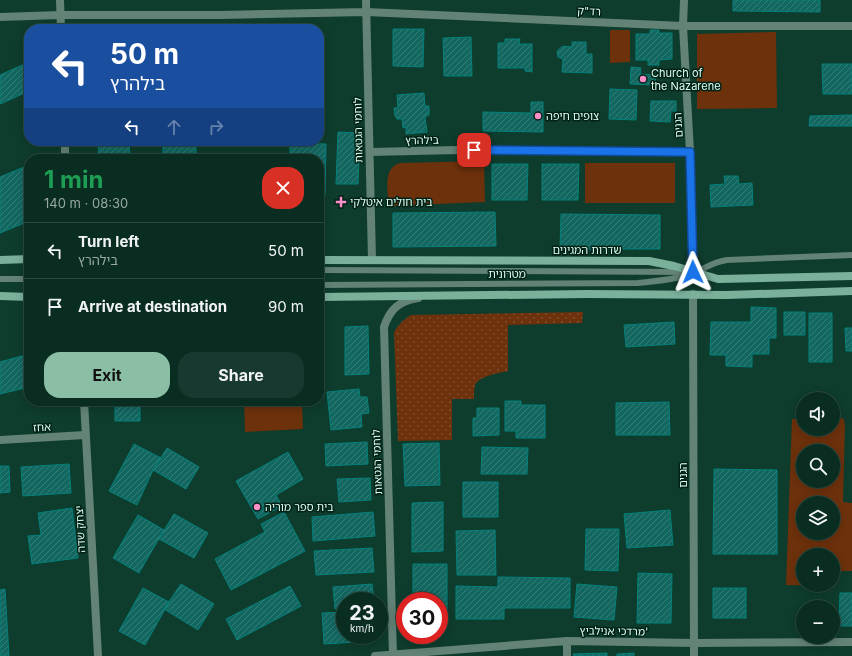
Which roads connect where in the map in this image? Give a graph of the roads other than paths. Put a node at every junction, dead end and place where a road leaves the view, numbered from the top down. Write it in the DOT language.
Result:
graph roads {
  1 [pos="60,0"];
  2 [pos="366,0"];
  3 [pos="684,0"];
  4 [pos="366,12"];
  5 [pos="60,15"];
  6 [pos="0,17"];
  7 [pos="61,24"];
  8 [pos="683,26"];
  9 [pos="852,26"];
  10 [pos="370,152"];
  11 [pos="690,152"];
  12 [pos="852,255"];
  13 [pos="24,258"];
  14 [pos="24,259"];
  15 [pos="0,260"];
  16 [pos="18,260"];
  17 [pos="324,260"];
  18 [pos="372,260"];
  19 [pos="324,270"];
  20 [pos="693,272"];
  21 [pos="852,276"];
  22 [pos="0,279"];
  23 [pos="24,279"];
  24 [pos="324,285"];
  25 [pos="852,291"];
  26 [pos="693,294"];
  27 [pos="0,296"];
  28 [pos="24,297"];
  29 [pos="324,297"];
  30 [pos="430,297"];
  31 [pos="84,406"];
  32 [pos="85,435"];
  33 [pos="0,440"];
  34 [pos="567,641"];
  35 [pos="852,642"];
  36 [pos="694,643"];
  37 [pos="393,655"];
  38 [pos="98,656"];
  39 [pos="375,656"];
  40 [pos="567,656"];
  41 [pos="694,656"];
  1 -- 5 [label="street"];
  2 -- 4 [label="street, לוחמי הגטאות"];
  3 -- 8 [label="street, הגנים"];
  4 -- 5 [label="street, רד\"ק"];
  4 -- 8 [label="street, רד\"ק"];
  4 -- 10 [label="street, לוחמי הגטאות"];
  5 -- 6 [label="street, רד\"ק"];
  5 -- 7 [label="street"];
  8 -- 9 [label="street, רד\"ק"];
  8 -- 11 [label="street, הגנים"];
  10 -- 11 [label="street, בילהרץ"];
  10 -- 18 [label="street, לוחמי הגטאות"];
  11 -- 20 [label="street, הגנים"];
  12 -- 20 [label="lane, מטרונית"];
  13 -- 16 [label="street"];
  14 -- 16 [label="street"];
  15 -- 16 [label="street"];
  17 -- 18 [label="street, שדרות המגינים"];
  18 -- 20 [label="street, שדרות המגינים"];
  19 -- 20 [label="lane, מטרונית"];
  20 -- 21 [label="street, שדרות המגינים"];
  20 -- 24 [label="lane, מטרונית"];
  22 -- 23 [label="lane"];
  25 -- 26 [label="street"];
  26 -- 30 [label="street"];
  26 -- 36 [label="street, הגנים"];
  27 -- 28 [label="street"];
  29 -- 30 [label="street"];
  30 -- 37 [label="street, לוחמי הגטאות"];
  31 -- 32 [label="street, יצחק שדה"];
  32 -- 33 [label="street, אחז"];
  32 -- 38 [label="street, יצחק שדה"];
  34 -- 36 [label="street, מרדכי אנילביץ'"];
  34 -- 37 [label="street, מרדכי אנילביץ'"];
  34 -- 40 [label="street"];
  35 -- 36 [label="street, מרדכי אנילביץ'"];
  36 -- 41 [label="street, הגנים"];
  37 -- 39 [label="street, מרדכי אנילביץ'"];
}
